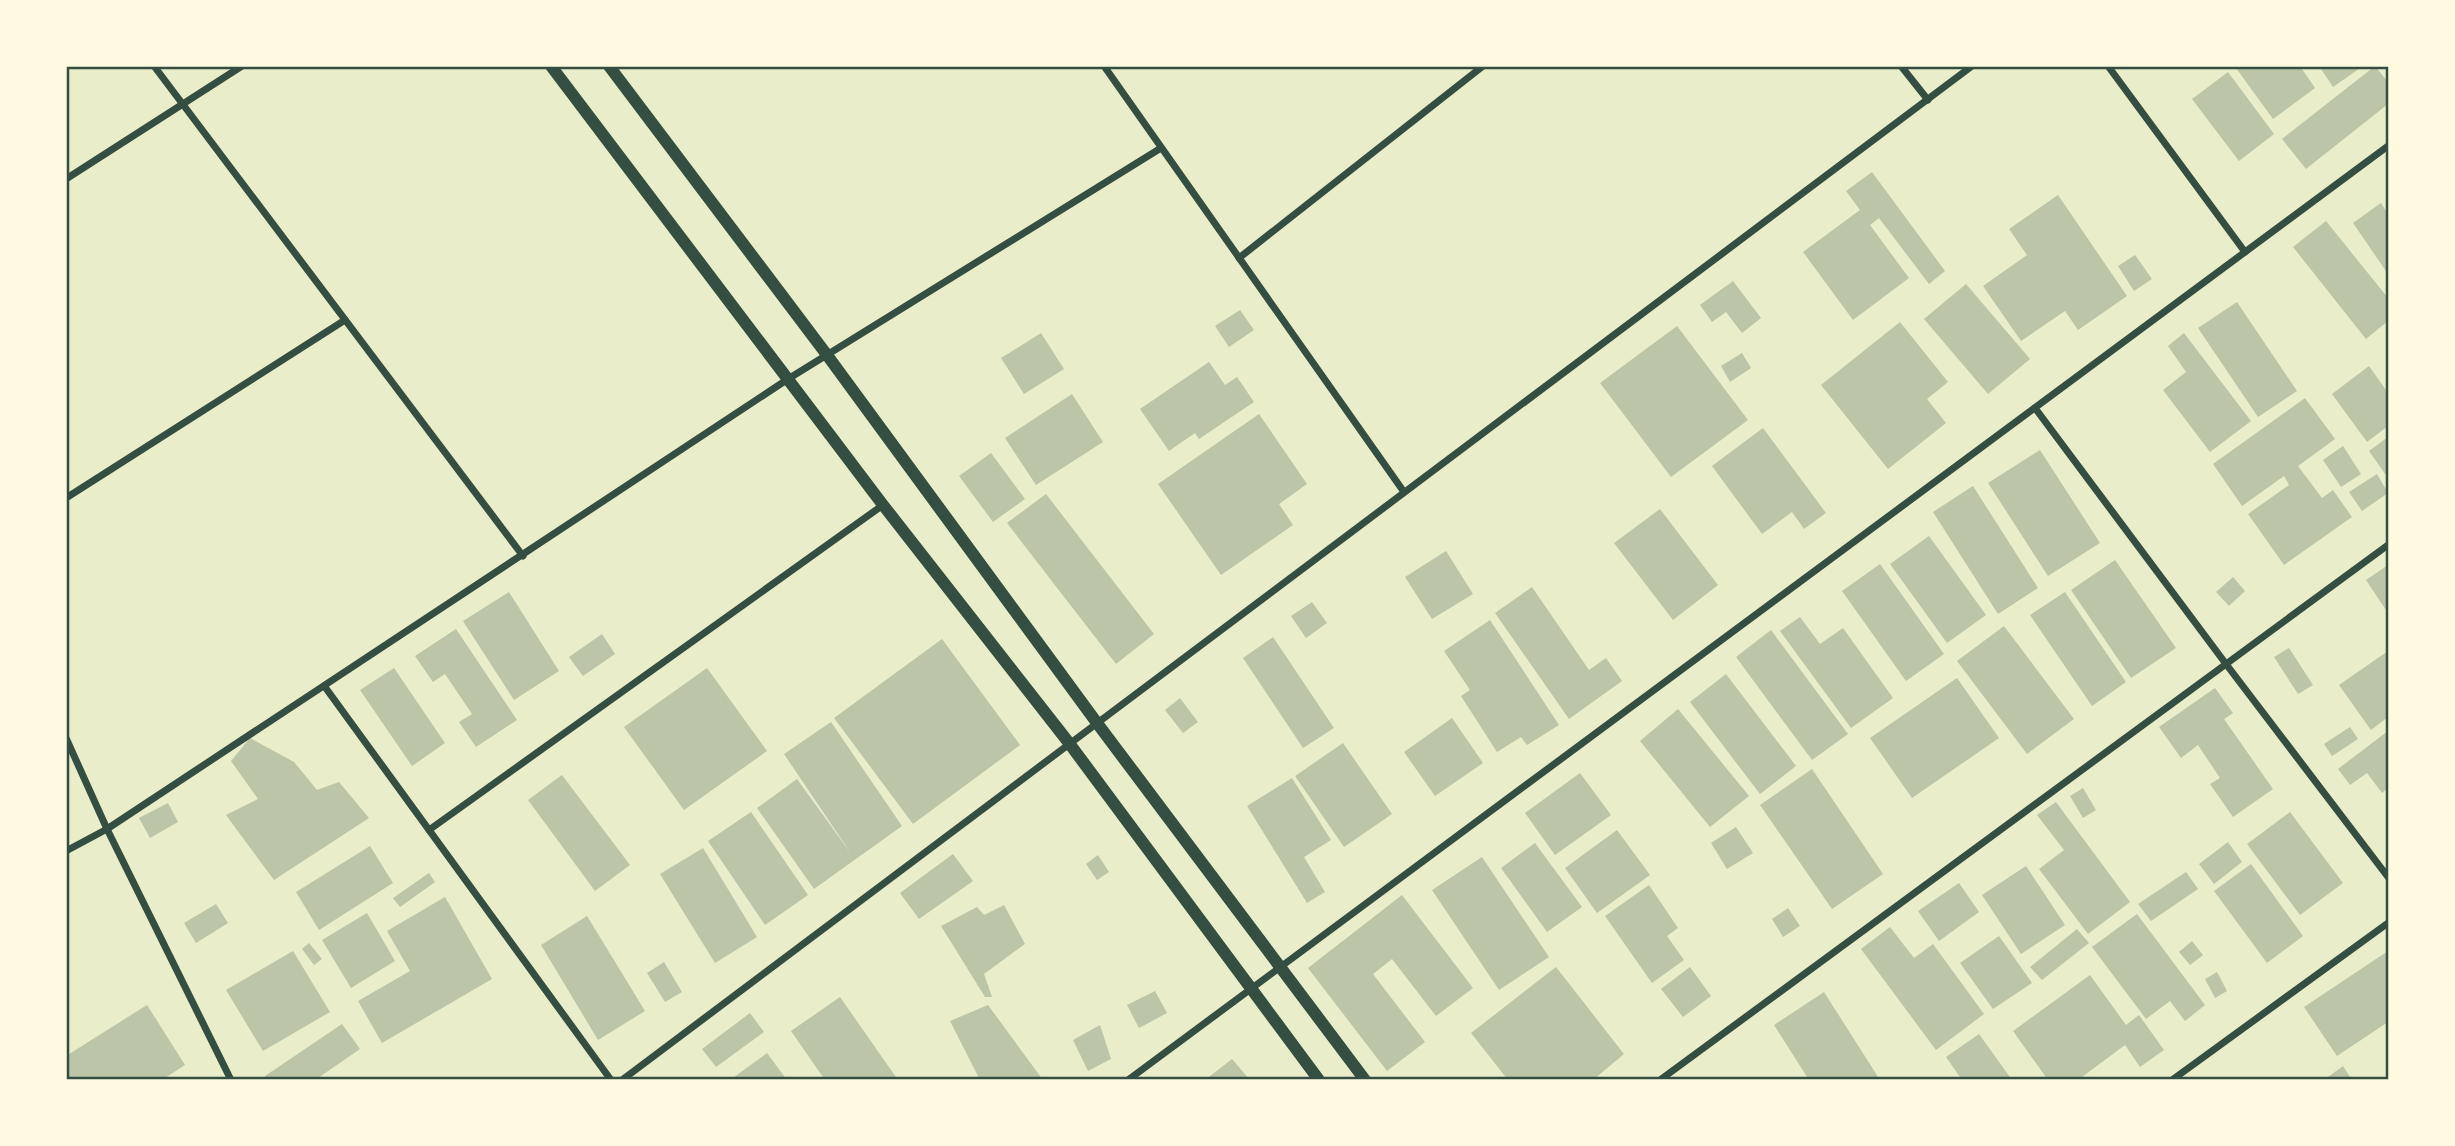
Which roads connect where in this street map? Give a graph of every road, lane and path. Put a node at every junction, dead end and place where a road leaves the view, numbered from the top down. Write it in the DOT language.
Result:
graph roads {
  1 [pos="154,66"];
  2 [pos="242,66"];
  3 [pos="551,66"];
  4 [pos="609,66"];
  5 [pos="1104,66"];
  6 [pos="1483,66"];
  7 [pos="1901,66"];
  8 [pos="1972,66"];
  9 [pos="2108,66"];
  10 [pos="1928,100"];
  11 [pos="182,105"];
  12 [pos="2389,146"];
  13 [pos="1161,148"];
  14 [pos="66,179"];
  15 [pos="2245,252"];
  16 [pos="1239,258"];
  17 [pos="345,320"];
  18 [pos="827,355"];
  19 [pos="788,379"];
  20 [pos="2035,408"];
  21 [pos="1404,492"];
  22 [pos="66,498"];
  23 [pos="883,505"];
  24 [pos="2389,544"];
  25 [pos="523,556"];
  26 [pos="2225,664"];
  27 [pos="325,687"];
  28 [pos="1097,723"];
  29 [pos="66,738"];
  30 [pos="1069,743"];
  31 [pos="107,829"];
  32 [pos="429,830"];
  33 [pos="66,850"];
  34 [pos="2389,877"];
  35 [pos="2389,923"];
  36 [pos="1281,967"];
  37 [pos="1251,988"];
  38 [pos="231,1080"];
  39 [pos="611,1080"];
  40 [pos="622,1080"];
  41 [pos="1128,1080"];
  42 [pos="1319,1080"];
  43 [pos="1365,1080"];
  44 [pos="1660,1080"];
  45 [pos="2172,1080"];
  1 -- 11 [label="street"];
  2 -- 11 [label="street"];
  3 -- 19 [label="street"];
  4 -- 18 [label="street"];
  5 -- 13 [label="street"];
  6 -- 16 [label="street"];
  7 -- 10 [label="street"];
  8 -- 10 [label="street"];
  9 -- 15 [label="street"];
  10 -- 21 [label="street"];
  11 -- 14 [label="street"];
  11 -- 17 [label="street"];
  12 -- 15 [label="street"];
  13 -- 16 [label="street"];
  13 -- 18 [label="street"];
  15 -- 20 [label="street"];
  16 -- 21 [label="street"];
  17 -- 22 [label="street"];
  17 -- 25 [label="street"];
  18 -- 19 [label="street"];
  18 -- 28 [label="street"];
  19 -- 23 [label="street"];
  19 -- 25 [label="street"];
  20 -- 26 [label="street"];
  20 -- 36 [label="street"];
  21 -- 28 [label="street"];
  23 -- 30 [label="street"];
  23 -- 32 [label="street"];
  24 -- 26 [label="street"];
  25 -- 27 [label="street"];
  26 -- 34 [label="street"];
  26 -- 44 [label="street"];
  27 -- 31 [label="street"];
  27 -- 32 [label="street"];
  28 -- 30 [label="street"];
  28 -- 36 [label="street"];
  29 -- 31 [label="street"];
  30 -- 37 [label="street"];
  30 -- 40 [label="street"];
  31 -- 33 [label="street"];
  31 -- 38 [label="street"];
  32 -- 39 [label="street"];
  35 -- 45 [label="street"];
  36 -- 37 [label="street"];
  36 -- 43 [label="street"];
  37 -- 41 [label="street"];
  37 -- 42 [label="street"];
}
